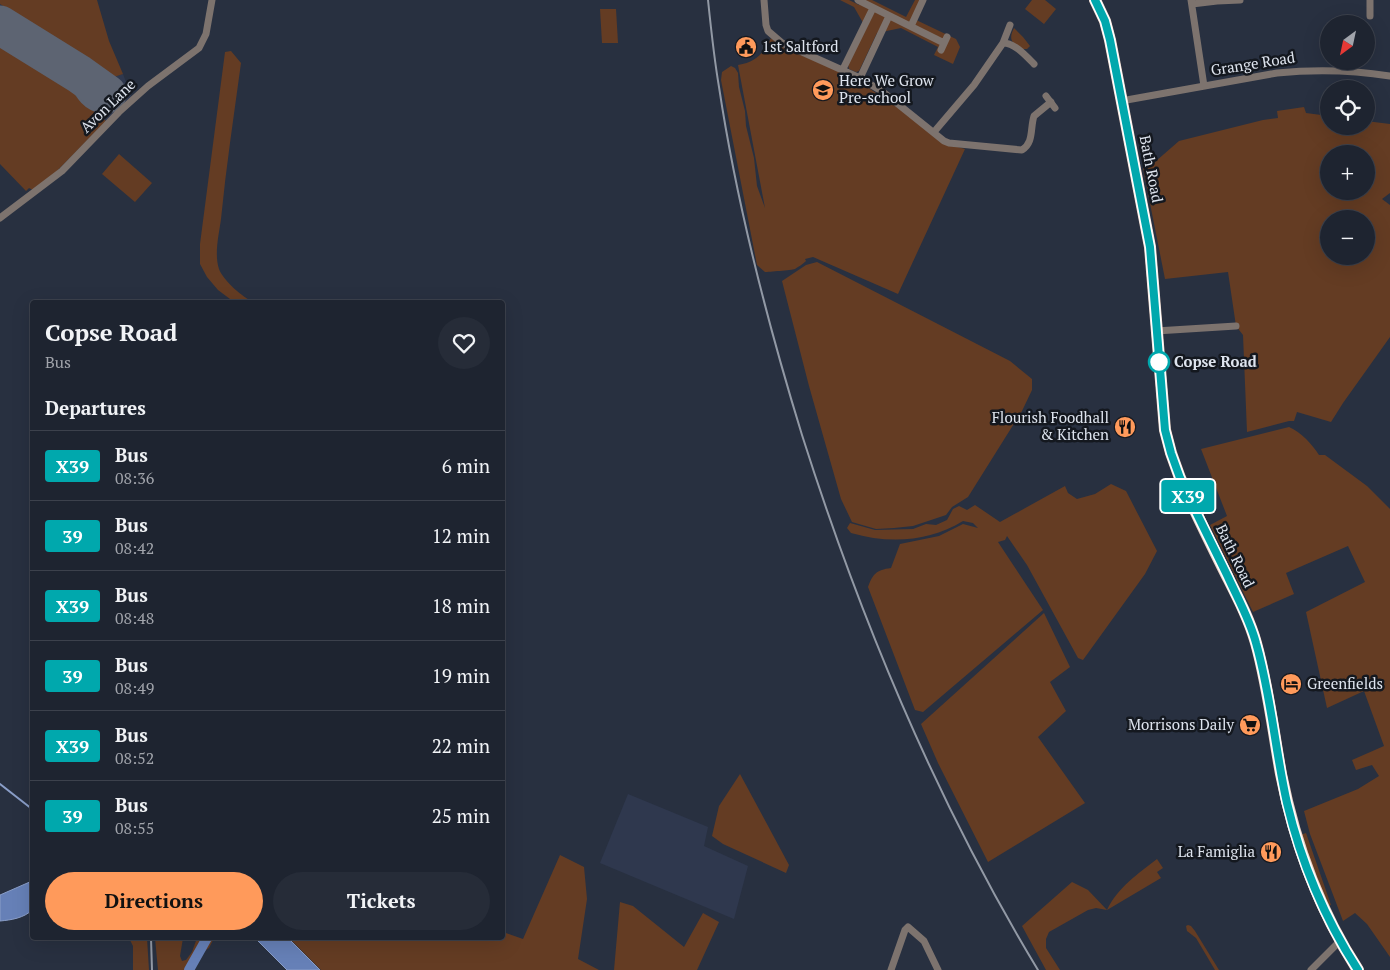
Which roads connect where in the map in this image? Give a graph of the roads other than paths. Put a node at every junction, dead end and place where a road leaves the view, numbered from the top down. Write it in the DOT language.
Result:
graph roads {
  1 [pos="212,0"];
  2 [pos="764,0"];
  3 [pos="858,0"];
  4 [pos="923,0"];
  5 [pos="1095,0"];
  6 [pos="1240,0"];
  7 [pos="1370,0"];
  8 [pos="1192,2"];
  9 [pos="873,8"];
  10 [pos="1368,12"];
  11 [pos="889,16"];
  12 [pos="911,26"];
  13 [pos="1010,26"];
  14 [pos="944,43"];
  15 [pos="1003,43"];
  16 [pos="1034,64"];
  17 [pos="843,69"];
  18 [pos="1390,76"];
  19 [pos="860,78"];
  20 [pos="1204,86"];
  21 [pos="1121,101"];
  22 [pos="1051,102"];
  23 [pos="934,132"];
  24 [pos="0,218"];
  25 [pos="1236,326"];
  26 [pos="1156,331"];
  27 [pos="1340,941"];
  28 [pos="891,970"];
  29 [pos="938,970"];
  30 [pos="1311,970"];
  31 [pos="1358,970"];
  1 -- 24 [label="street, Avon Lane"];
  2 -- 17 [label="street"];
  3 -- 9 [label="street"];
  4 -- 12 [label="street"];
  5 -- 21 [label="highway, Bath Road"];
  6 -- 8 [label="street"];
  7 -- 10 [label="street"];
  8 -- 20 [label="street"];
  9 -- 11 [label="street"];
  9 -- 17 [label="street"];
  11 -- 12 [label="street"];
  11 -- 19 [label="street"];
  12 -- 14 [label="street"];
  13 -- 15 [label="street"];
  15 -- 16 [label="street"];
  15 -- 23 [label="street"];
  17 -- 19 [label="street"];
  18 -- 20 [label="street, Grange Road"];
  19 -- 23 [label="street"];
  20 -- 21 [label="street, Grange Road"];
  21 -- 26 [label="highway, Bath Road"];
  22 -- 23 [label="street"];
  25 -- 26 [label="street"];
  26 -- 27 [label="highway, Bath Road"];
  27 -- 30 [label="street"];
  27 -- 31 [label="highway, Bath Road"];
  28 -- 29 [label="street"];
}
